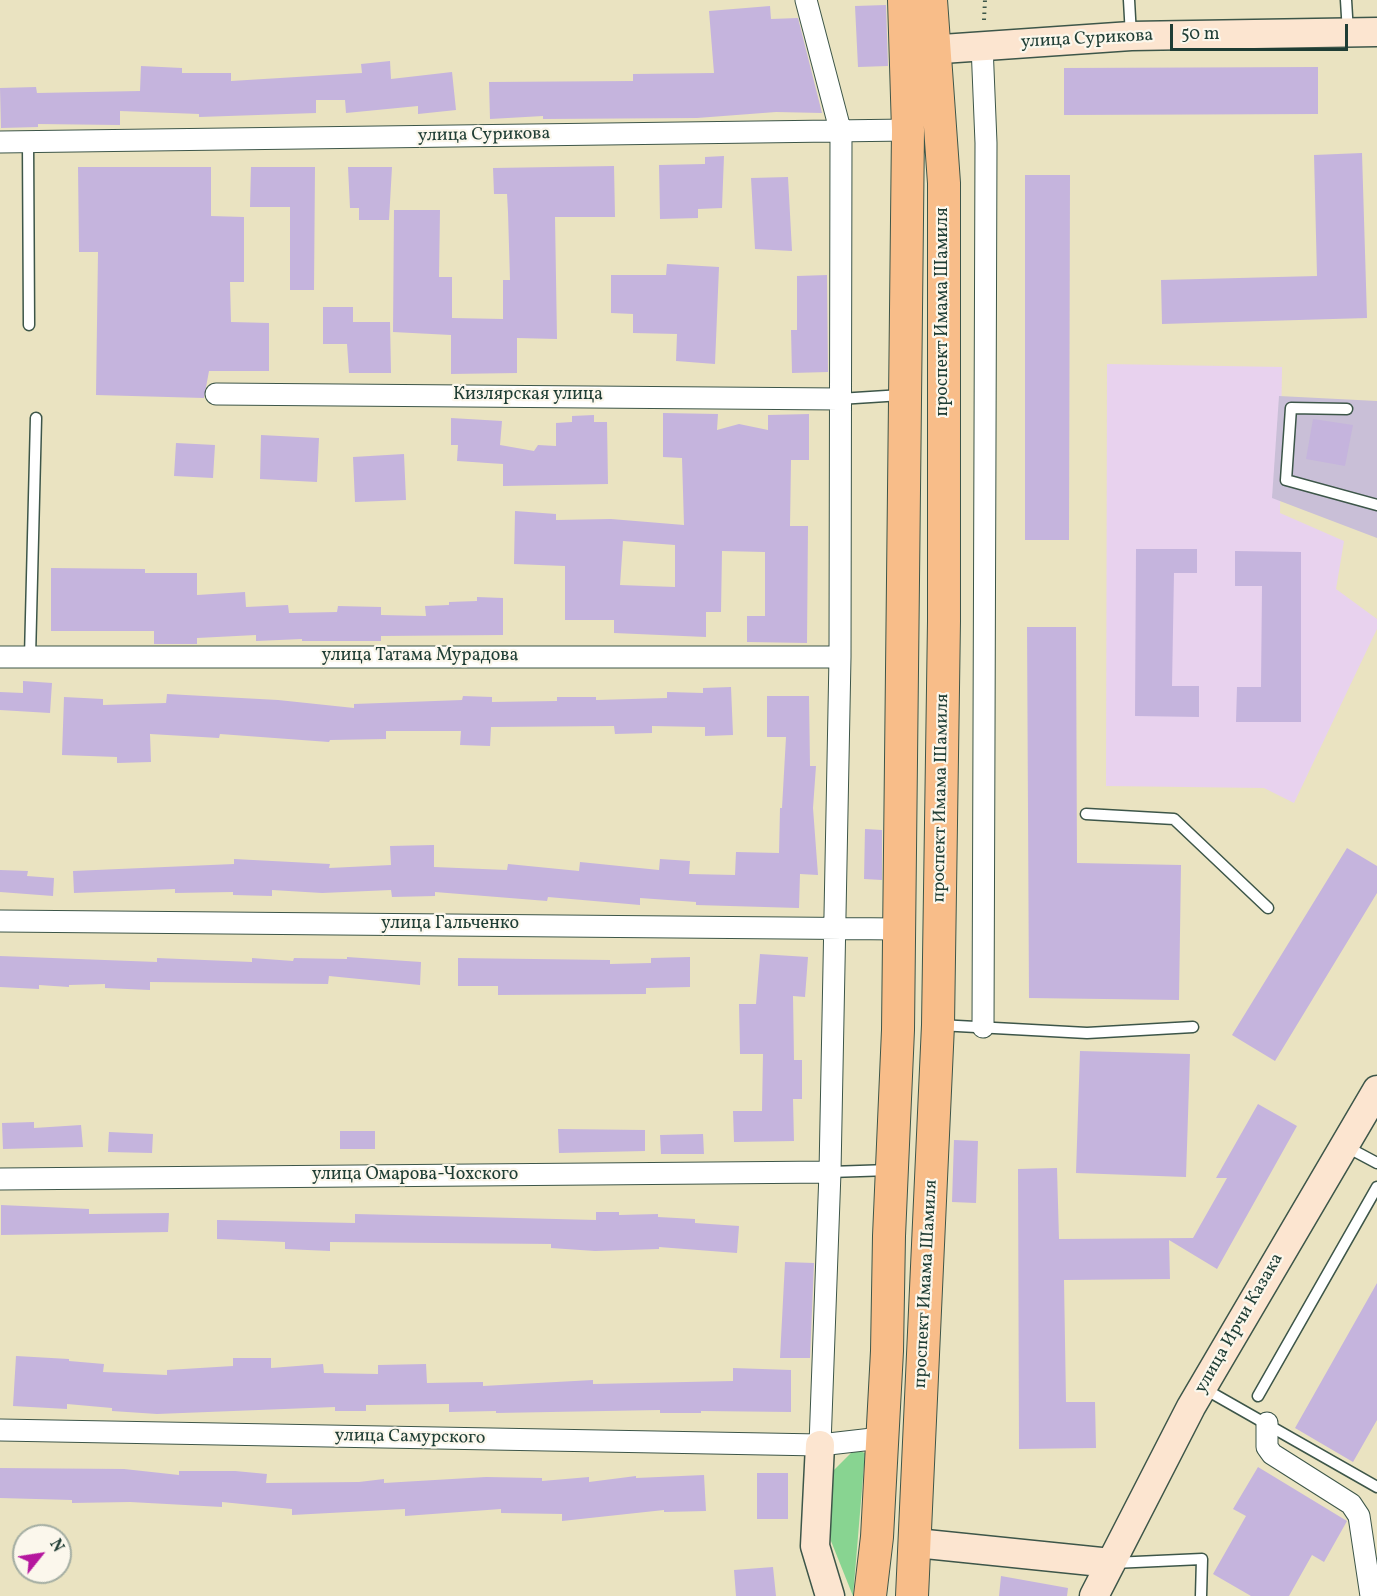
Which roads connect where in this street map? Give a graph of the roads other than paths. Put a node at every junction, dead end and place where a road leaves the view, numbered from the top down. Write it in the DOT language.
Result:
graph roads {
  1 [pos="806,0"];
  2 [pos="904,0"];
  3 [pos="931,0"];
  4 [pos="1129,0"];
  5 [pos="1346,0"];
  6 [pos="1377,32"];
  7 [pos="1348,34"];
  8 [pos="1131,36"];
  9 [pos="982,45"];
  10 [pos="920,50"];
  11 [pos="908,130"];
  12 [pos="940,132"];
  13 [pos="841,133"];
  14 [pos="28,141"];
  15 [pos="0,142"];
  16 [pos="29,325"];
  17 [pos="216,394"];
  18 [pos="903,395"];
  19 [pos="840,399"];
  20 [pos="1347,408"];
  21 [pos="36,418"];
  22 [pos="1377,505"];
  23 [pos="0,657"];
  24 [pos="30,657"];
  25 [pos="840,657"];
  26 [pos="1086,814"];
  27 [pos="1268,908"];
  28 [pos="0,921"];
  29 [pos="899,928"];
  30 [pos="834,929"];
  31 [pos="938,1024"];
  32 [pos="983,1027"];
  33 [pos="1193,1027"];
  34 [pos="1377,1090"];
  35 [pos="1344,1146"];
  36 [pos="1377,1163"];
  37 [pos="891,1170"];
  38 [pos="830,1172"];
  39 [pos="0,1179"];
  40 [pos="1377,1186"];
  41 [pos="1202,1388"];
  42 [pos="1257,1396"];
  43 [pos="1267,1423"];
  44 [pos="0,1430"];
  45 [pos="881,1438"];
  46 [pos="820,1445"];
  47 [pos="1377,1487"];
  48 [pos="916,1543"];
  49 [pos="815,1546"];
  50 [pos="1111,1563"];
  51 [pos="813,1596"];
  52 [pos="830,1596"];
  53 [pos="870,1596"];
  54 [pos="912,1596"];
  55 [pos="1094,1596"];
  56 [pos="1201,1596"];
  57 [pos="1371,1596"];
  1 -- 13 [label="street"];
  2 -- 10 [label="main road, проспект Имама Шамиля"];
  3 -- 10 [label="main road, проспект Имама Шамиля"];
  4 -- 8 [label="lane"];
  5 -- 7 [label="lane"];
  6 -- 7 [label="main road, улица Сурикова"];
  7 -- 8 [label="main road, улица Сурикова"];
  8 -- 9 [label="main road, улица Сурикова"];
  9 -- 10 [label="main road, улица Сурикова"];
  9 -- 32 [label="street"];
  10 -- 11 [label="main road, проспект Имама Шамиля"];
  10 -- 12 [label="main road, проспект Имама Шамиля"];
  11 -- 12 [label="main road, улица Сурикова"];
  11 -- 13 [label="street, улица Сурикова"];
  11 -- 18 [label="main road, проспект Имама Шамиля"];
  12 -- 31 [label="main road, проспект Имама Шамиля"];
  13 -- 14 [label="street, улица Сурикова"];
  13 -- 19 [label="street"];
  14 -- 15 [label="street, улица Сурикова"];
  14 -- 16 [label="lane"];
  17 -- 19 [label="street, Кизлярская улица"];
  18 -- 19 [label="lane"];
  18 -- 29 [label="main road, проспект Имама Шамиля"];
  19 -- 25 [label="street"];
  20 -- 22 [label="lane"];
  21 -- 24 [label="lane"];
  23 -- 24 [label="street, улица Татама Мурадова"];
  24 -- 25 [label="street, улица Татама Мурадова"];
  25 -- 30 [label="street"];
  26 -- 27 [label="lane"];
  28 -- 30 [label="street, улица Гальченко"];
  29 -- 30 [label="street, улица Гальченко"];
  29 -- 37 [label="main road, проспект Имама Шамиля"];
  30 -- 38 [label="street"];
  31 -- 32 [label="lane"];
  31 -- 48 [label="main road, проспект Имама Шамиля"];
  32 -- 33 [label="lane"];
  34 -- 35 [label="main road, улица Ирчи Казака"];
  35 -- 36 [label="lane"];
  35 -- 41 [label="main road, улица Ирчи Казака"];
  37 -- 38 [label="lane"];
  37 -- 45 [label="main road, проспект Имама Шамиля"];
  38 -- 39 [label="street, улица Омарова-Чохского"];
  38 -- 46 [label="street"];
  40 -- 42 [label="lane"];
  41 -- 43 [label="lane"];
  41 -- 50 [label="main road, улица Ирчи Казака"];
  43 -- 47 [label="lane"];
  43 -- 57 [label="street"];
  44 -- 46 [label="street, улица Самурского"];
  45 -- 46 [label="street, улица Самурского"];
  45 -- 53 [label="main road, проспект Имама Шамиля"];
  46 -- 49 [label="main road"];
  48 -- 50 [label="main road"];
  48 -- 54 [label="main road, проспект Имама Шамиля"];
  49 -- 51 [label="main road"];
  49 -- 52 [label="main road"];
  50 -- 55 [label="main road, улица Ирчи Казака"];
  50 -- 56 [label="lane"];
}
